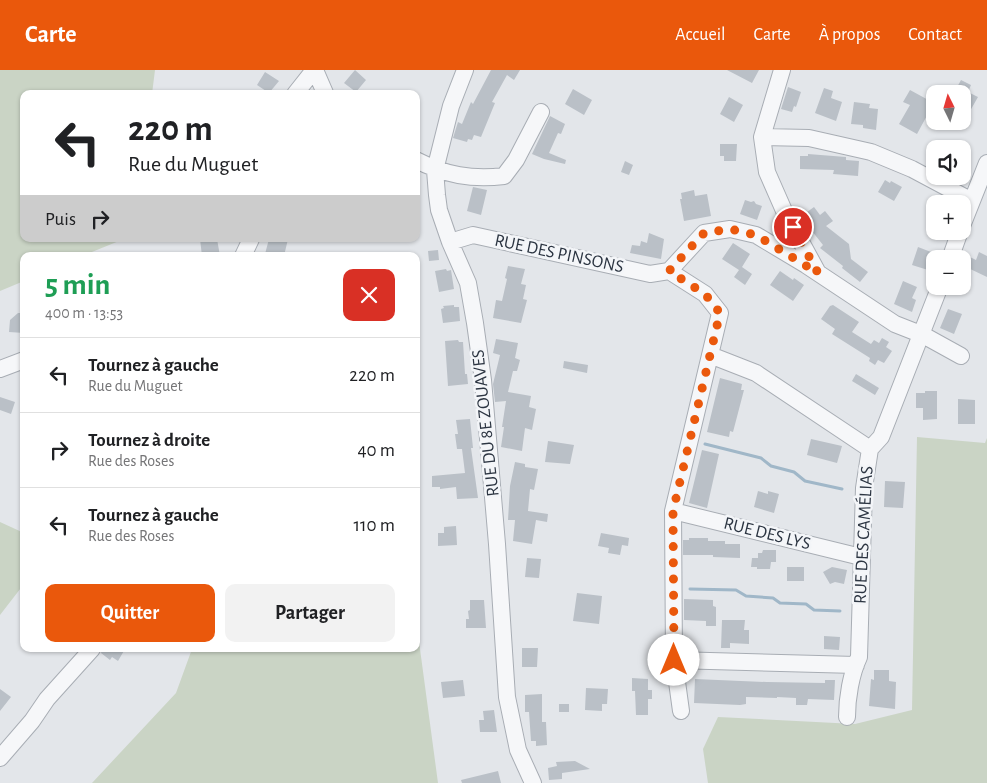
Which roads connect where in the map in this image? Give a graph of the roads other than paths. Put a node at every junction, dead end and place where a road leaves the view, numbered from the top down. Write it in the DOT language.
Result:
graph roads {
  1 [pos="465,70"];
  2 [pos="782,70"];
  3 [pos="307,79"];
  4 [pos="321,90"];
  5 [pos="541,112"];
  6 [pos="762,137"];
  7 [pos="420,161"];
  8 [pos="987,163"];
  9 [pos="436,166"];
  10 [pos="972,201"];
  11 [pos="785,213"];
  12 [pos="793,227"];
  13 [pos="450,242"];
  14 [pos="669,271"];
  15 [pos="818,273"];
  16 [pos="937,295"];
  17 [pos="923,334"];
  18 [pos="710,355"];
  19 [pos="961,356"];
  20 [pos="20,362"];
  21 [pos="0,369"];
  22 [pos="870,448"];
  23 [pos="673,511"];
  24 [pos="861,557"];
  25 [pos="89,652"];
  26 [pos="674,660"];
  27 [pos="856,665"];
  28 [pos="682,712"];
  29 [pos="847,717"];
  30 [pos="0,758"];
  31 [pos="533,783"];
  1 -- 9 [label="street, RUE DU 8E ZOUAVES"];
  2 -- 6 [label="street"];
  3 -- 4 [label="street"];
  5 -- 9 [label="street"];
  6 -- 10 [label="street"];
  6 -- 11 [label="street"];
  7 -- 9 [label="street"];
  8 -- 10 [label="street"];
  9 -- 13 [label="street, RUE DU 8E ZOUAVES"];
  12 -- 15 [label="street"];
  13 -- 14 [label="street, RUE DES PINSONS"];
  13 -- 31 [label="street, RUE DU 8E ZOUAVES"];
  14 -- 15 [label="street"];
  14 -- 18 [label="street"];
  15 -- 17 [label="street"];
  16 -- 17 [label="street, RUE DES CAMÉLIAS"];
  17 -- 19 [label="street"];
  17 -- 22 [label="street, RUE DES CAMÉLIAS"];
  18 -- 22 [label="street"];
  18 -- 23 [label="street"];
  20 -- 21 [label="street"];
  22 -- 24 [label="street, RUE DES CAMÉLIAS"];
  23 -- 24 [label="street, RUE DES LYS"];
  23 -- 26 [label="street"];
  24 -- 27 [label="street, RUE DES CAMÉLIAS"];
  25 -- 30 [label="street"];
  26 -- 27 [label="street"];
  26 -- 28 [label="street"];
  27 -- 29 [label="street, RUE DES CAMÉLIAS"];
}
